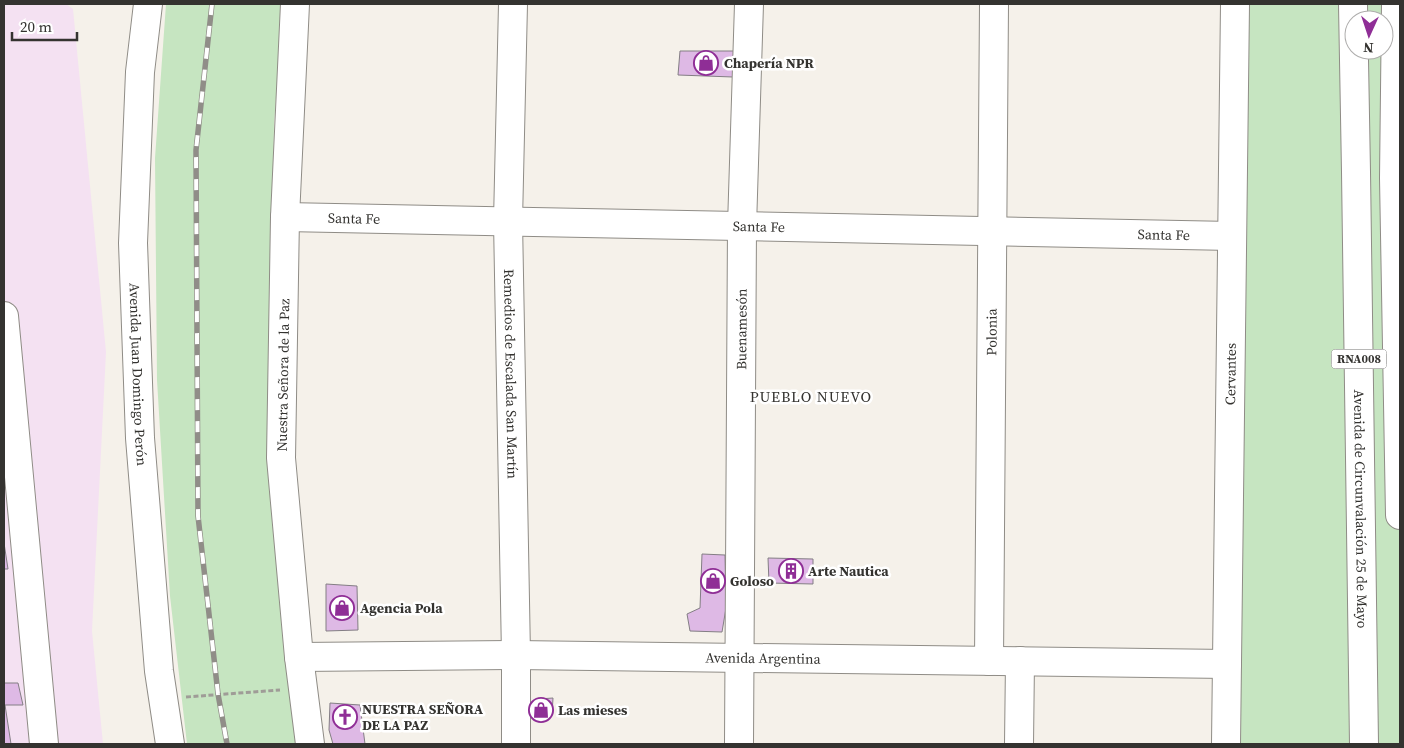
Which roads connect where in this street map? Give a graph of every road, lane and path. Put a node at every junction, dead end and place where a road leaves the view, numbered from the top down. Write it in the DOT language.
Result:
graph roads {
  1 [pos="148,4"];
  2 [pos="296,4"];
  3 [pos="513,4"];
  4 [pos="749,4"];
  5 [pos="994,4"];
  6 [pos="1235,4"];
  7 [pos="1353,4"];
  8 [pos="1396,4"];
  9 [pos="285,217"];
  10 [pos="508,221"];
  11 [pos="742,226"];
  12 [pos="993,232"];
  13 [pos="1232,236"];
  14 [pos="4,316"];
  15 [pos="1400,515"];
  16 [pos="516,655"];
  17 [pos="299,657"];
  18 [pos="740,658"];
  19 [pos="989,661"];
  20 [pos="1020,661"];
  21 [pos="1227,664"];
  22 [pos="303,688"];
  23 [pos="164,699"];
  24 [pos="44,744"];
  25 [pos="170,744"];
  26 [pos="310,744"];
  27 [pos="516,744"];
  28 [pos="739,744"];
  29 [pos="1019,744"];
  30 [pos="1226,744"];
  31 [pos="1364,744"];
  1 -- 23 [label="main road, Avenida Juan Domingo Perón"];
  2 -- 9 [label="main road, Nuestra Señora de la Paz"];
  3 -- 10 [label="main road, Remedios de Escalada San Martín"];
  4 -- 11 [label="main road, Buenamesón"];
  5 -- 12 [label="main road, Polonia"];
  6 -- 13 [label="main road, Cervantes"];
  7 -- 31 [label="main road, Avenida de Circunvalación 25 de Mayo / RNA008"];
  8 -- 15 [label="main road, RNA008"];
  9 -- 10 [label="main road, Santa Fe"];
  9 -- 17 [label="main road, Nuestra Señora de la Paz"];
  10 -- 11 [label="main road, Santa Fe"];
  10 -- 16 [label="main road, Remedios de Escalada San Martín"];
  11 -- 12 [label="main road, Santa Fe"];
  11 -- 18 [label="main road, Buenamesón"];
  12 -- 13 [label="main road, Santa Fe"];
  12 -- 19 [label="main road, Polonia"];
  13 -- 21 [label="main road, Cervantes"];
  14 -- 24 [label="main road"];
  16 -- 17 [label="main road, Avenida Argentina"];
  16 -- 18 [label="main road, Avenida Argentina"];
  16 -- 27 [label="main road, Remedios de Escalada San Martín"];
  17 -- 22 [label="main road, Nuestra Señora de la Paz"];
  18 -- 19 [label="main road, Avenida Argentina"];
  18 -- 28 [label="main road, Buenamesón"];
  19 -- 20 [label="main road, Avenida Argentina"];
  20 -- 21 [label="main road, Avenida Argentina"];
  20 -- 29 [label="main road"];
  21 -- 30 [label="main road, Cervantes"];
  22 -- 23 [label="path"];
  22 -- 26 [label="main road, Nuestra Señora de la Paz"];
  23 -- 25 [label="main road, Avenida Juan Domingo Perón"];
}
